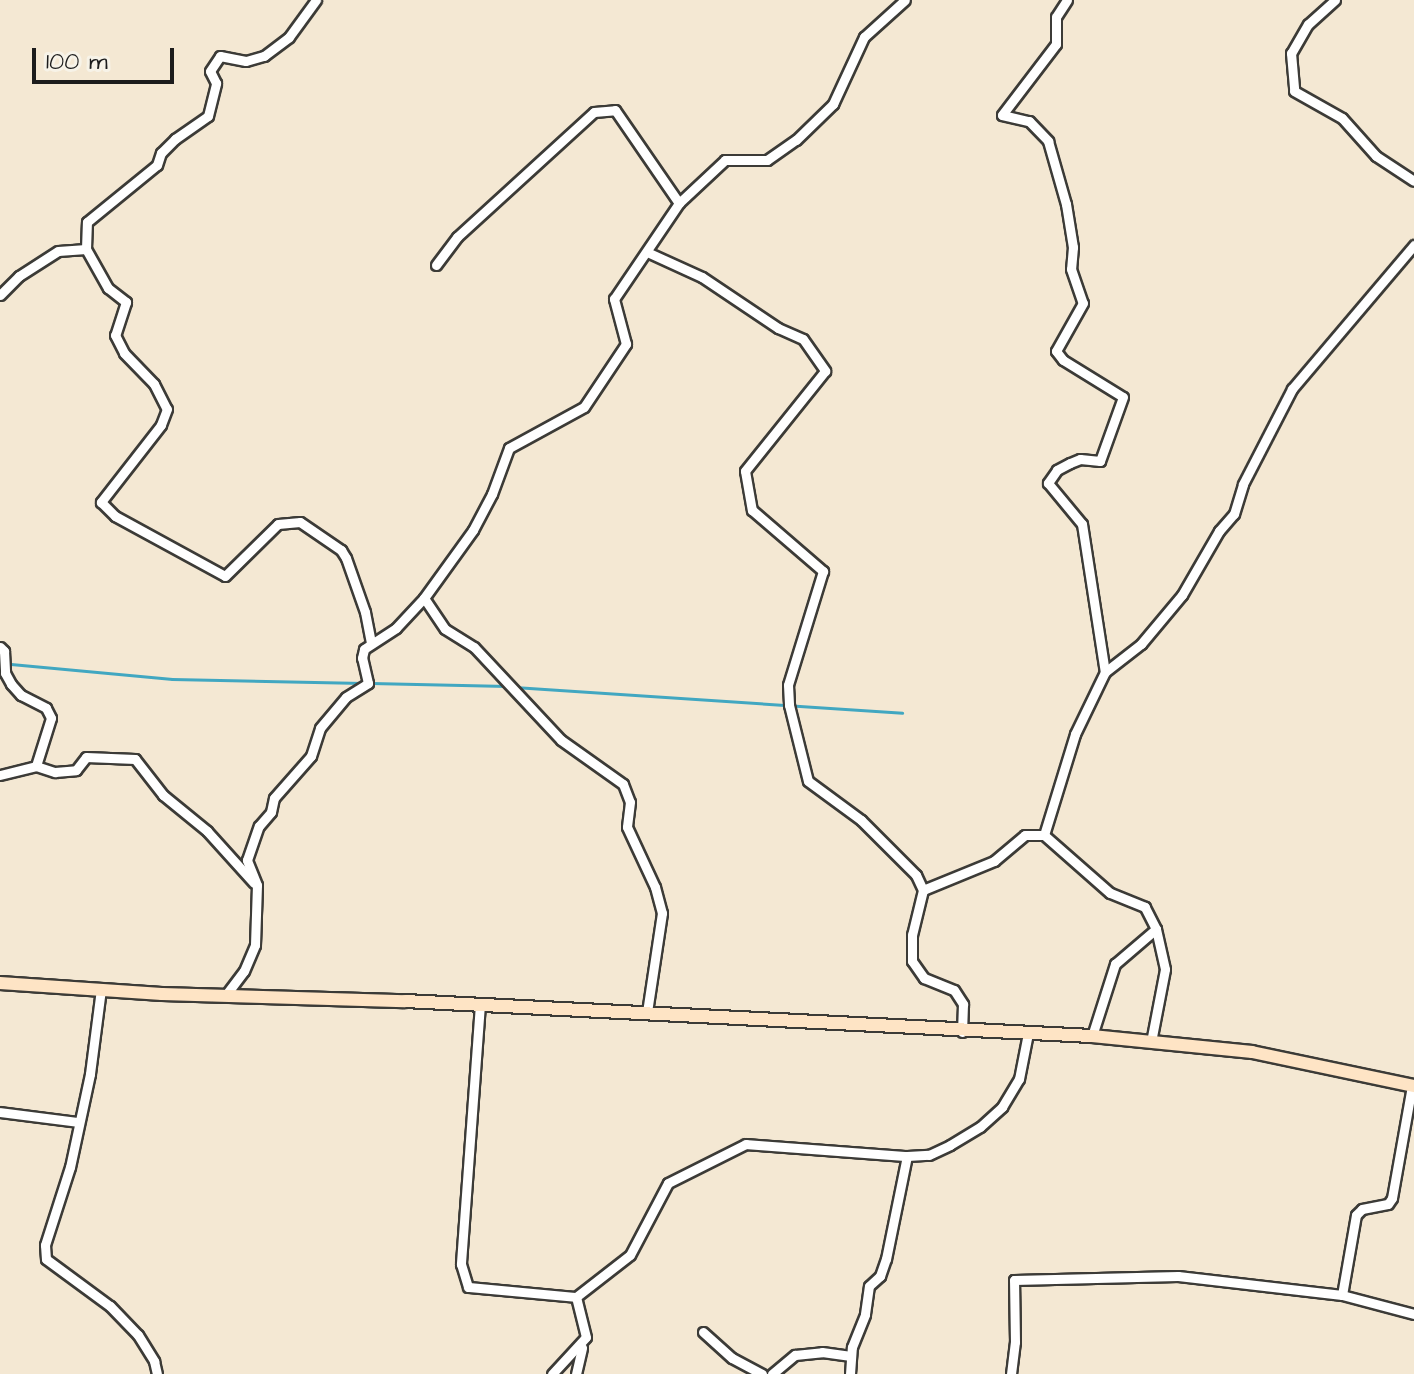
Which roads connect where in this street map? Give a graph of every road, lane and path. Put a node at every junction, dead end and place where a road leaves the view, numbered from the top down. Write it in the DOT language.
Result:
graph roads {
  1 [pos="316,0"];
  2 [pos="905,0"];
  3 [pos="1067,0"];
  4 [pos="1335,0"];
  5 [pos="1414,181"];
  6 [pos="679,203"];
  7 [pos="1414,245"];
  8 [pos="86,249"];
  9 [pos="647,252"];
  10 [pos="436,265"];
  11 [pos="0,295"];
  12 [pos="424,598"];
  13 [pos="371,643"];
  14 [pos="0,647"];
  15 [pos="1105,672"];
  16 [pos="36,766"];
  17 [pos="0,775"];
  18 [pos="1044,835"];
  19 [pos="257,885"];
  20 [pos="923,890"];
  21 [pos="1156,929"];
  22 [pos="0,983"];
  23 [pos="101,989"];
  24 [pos="225,996"];
  25 [pos="480,1004"];
  26 [pos="647,1012"];
  27 [pos="962,1032"];
  28 [pos="1028,1033"];
  29 [pos="1092,1036"];
  30 [pos="1151,1042"];
  31 [pos="1413,1086"];
  32 [pos="0,1112"];
  33 [pos="78,1122"];
  34 [pos="907,1156"];
  35 [pos="1342,1295"];
  36 [pos="576,1297"];
  37 [pos="1414,1314"];
  38 [pos="703,1332"];
  39 [pos="586,1337"];
  40 [pos="851,1356"];
  41 [pos="157,1374"];
  42 [pos="552,1374"];
  43 [pos="576,1374"];
  44 [pos="762,1374"];
  45 [pos="772,1374"];
  46 [pos="850,1374"];
  47 [pos="1011,1374"];
  1 -- 8 [label="street"];
  2 -- 6 [label="street"];
  3 -- 15 [label="street"];
  4 -- 5 [label="street"];
  6 -- 9 [label="street"];
  6 -- 10 [label="street"];
  7 -- 15 [label="street"];
  8 -- 11 [label="street"];
  8 -- 13 [label="street"];
  9 -- 12 [label="street"];
  9 -- 20 [label="street"];
  12 -- 13 [label="street"];
  12 -- 26 [label="street"];
  13 -- 19 [label="street"];
  14 -- 16 [label="street"];
  15 -- 18 [label="street"];
  16 -- 17 [label="street"];
  16 -- 19 [label="street"];
  18 -- 20 [label="street"];
  18 -- 21 [label="street"];
  19 -- 24 [label="street"];
  20 -- 27 [label="street"];
  21 -- 29 [label="street"];
  21 -- 30 [label="street"];
  22 -- 23 [label="street"];
  23 -- 24 [label="street"];
  23 -- 33 [label="street"];
  24 -- 25 [label="street"];
  25 -- 26 [label="street"];
  25 -- 36 [label="street"];
  26 -- 27 [label="street"];
  27 -- 28 [label="street"];
  28 -- 29 [label="street"];
  28 -- 34 [label="street"];
  29 -- 30 [label="street"];
  30 -- 31 [label="street"];
  31 -- 35 [label="street"];
  32 -- 33 [label="street"];
  33 -- 41 [label="street"];
  34 -- 36 [label="street"];
  34 -- 40 [label="street"];
  35 -- 37 [label="street"];
  35 -- 47 [label="street"];
  36 -- 39 [label="street"];
  38 -- 44 [label="street"];
  39 -- 42 [label="street"];
  39 -- 43 [label="street"];
  40 -- 45 [label="street"];
  40 -- 46 [label="street"];
}
